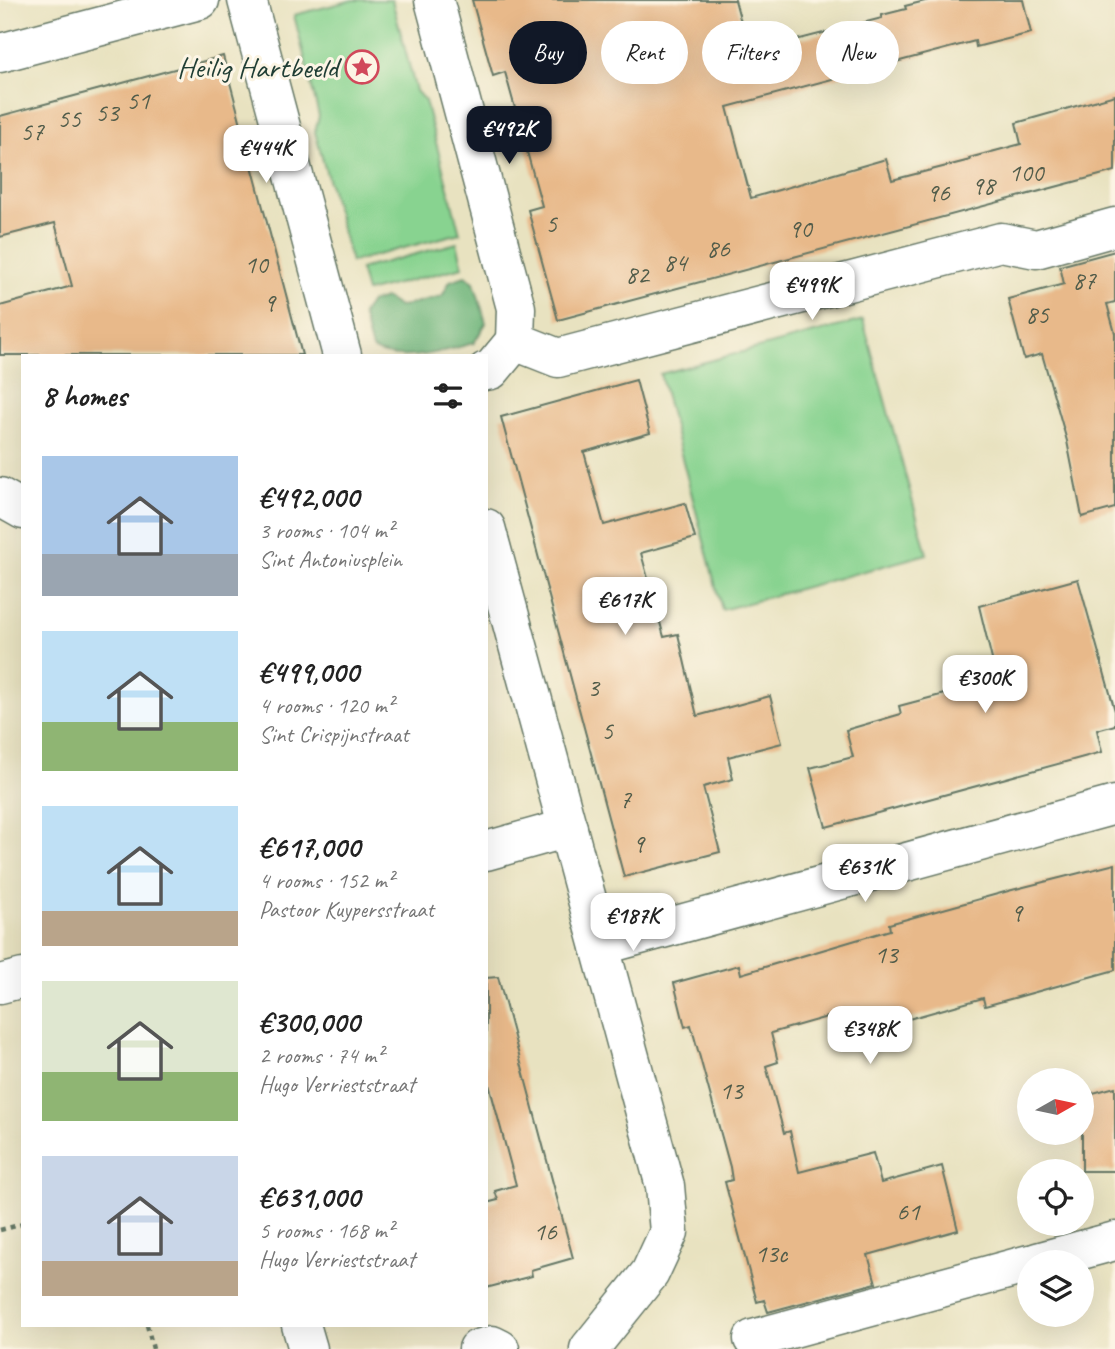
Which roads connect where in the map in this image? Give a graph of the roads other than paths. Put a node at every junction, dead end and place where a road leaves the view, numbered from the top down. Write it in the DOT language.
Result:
graph roads {
  1 [pos="200,0"];
  2 [pos="247,0"];
  3 [pos="434,0"];
  4 [pos="0,53"];
  5 [pos="1115,227"];
  6 [pos="515,341"];
  7 [pos="342,354"];
  8 [pos="488,371"];
  9 [pos="0,497"];
  10 [pos="21,509"];
  11 [pos="488,535"];
  12 [pos="1115,805"];
  13 [pos="568,828"];
  14 [pos="488,850"];
  15 [pos="600,946"];
  16 [pos="21,979"];
  17 [pos="0,984"];
  18 [pos="1115,1241"];
  19 [pos="1082,1250"];
  20 [pos="1017,1267"];
  21 [pos="302,1327"];
  22 [pos="753,1339"];
  23 [pos="308,1349"];
  24 [pos="478,1349"];
  25 [pos="500,1349"];
  26 [pos="589,1349"];
  1 -- 4 [label="street"];
  2 -- 7 [label="street"];
  3 -- 6 [label="street"];
  5 -- 6 [label="street"];
  6 -- 8 [label="street"];
  9 -- 10 [label="street"];
  11 -- 13 [label="street"];
  12 -- 15 [label="street"];
  13 -- 14 [label="street"];
  13 -- 15 [label="street"];
  15 -- 26 [label="street"];
  16 -- 17 [label="street"];
  18 -- 19 [label="street"];
  20 -- 22 [label="street"];
  21 -- 23 [label="street"];
  24 -- 25 [label="street"];
}
